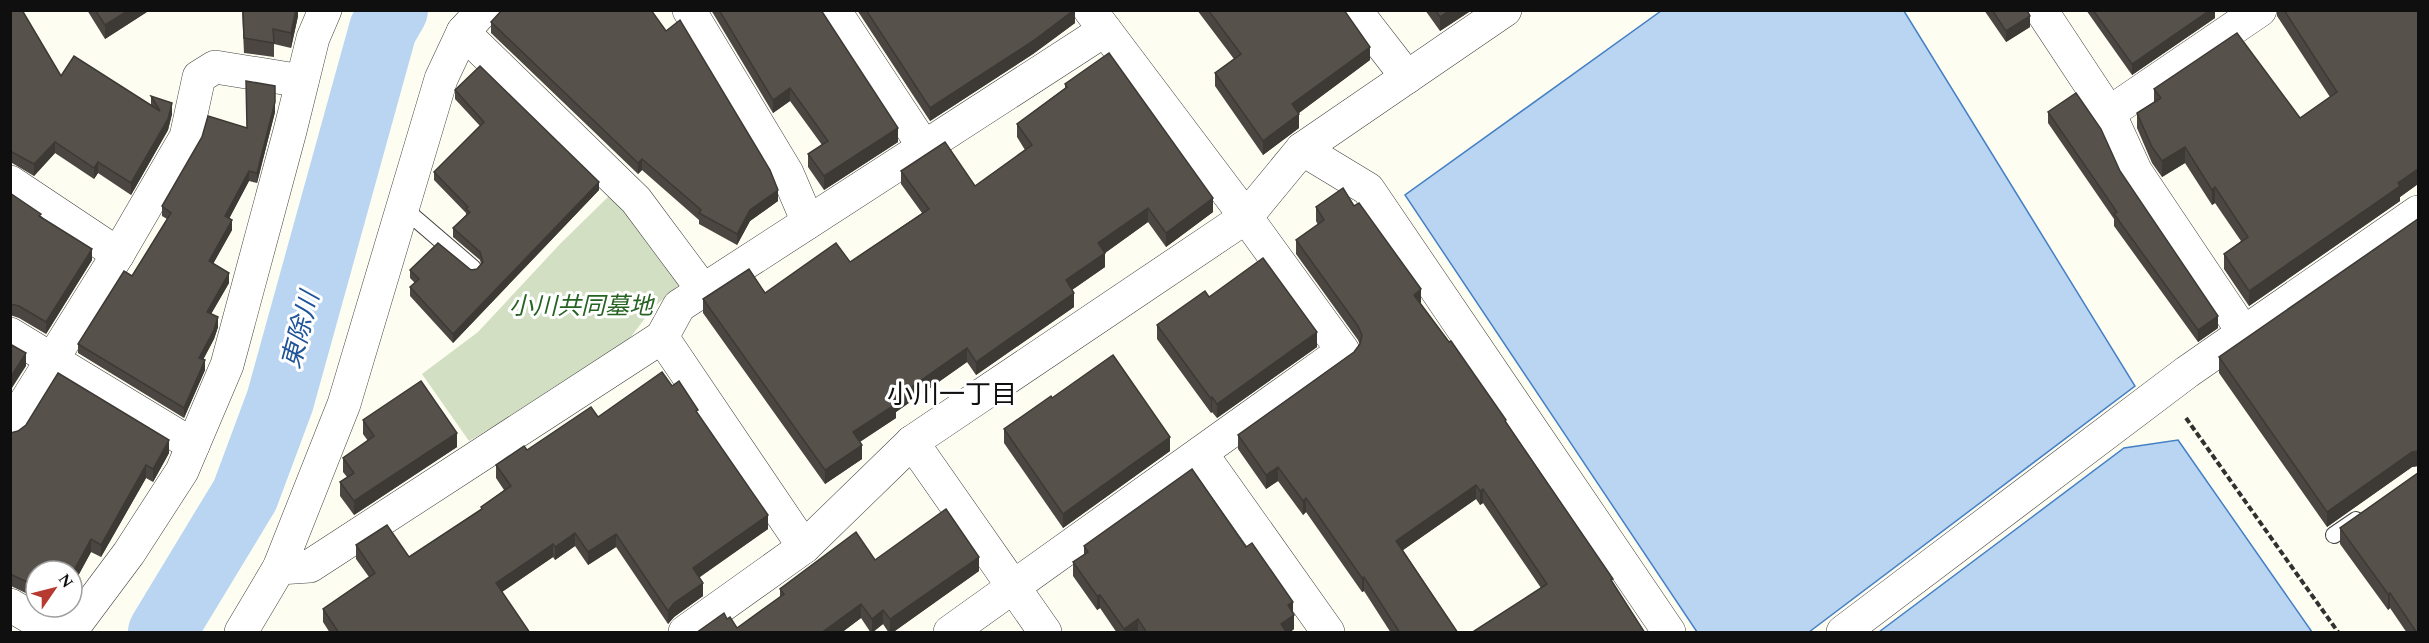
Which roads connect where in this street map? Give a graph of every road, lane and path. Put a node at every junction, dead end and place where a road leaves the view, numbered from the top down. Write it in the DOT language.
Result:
graph roads {
  1 [pos="325,10"];
  2 [pos="689,10"];
  3 [pos="834,10"];
  4 [pos="1355,10"];
  5 [pos="1504,10"];
  6 [pos="2041,10"];
  7 [pos="2245,14"];
  8 [pos="1098,20"];
  9 [pos="473,21"];
  10 [pos="1407,77"];
  11 [pos="302,81"];
  12 [pos="2109,113"];
  13 [pos="924,147"];
  14 [pos="1302,149"];
  15 [pos="10,182"];
  16 [pos="402,207"];
  17 [pos="2418,212"];
  18 [pos="1246,217"];
  19 [pos="808,222"];
  20 [pos="118,254"];
  21 [pos="472,268"];
  22 [pos="703,290"];
  23 [pos="2244,333"];
  24 [pos="10,334"];
  25 [pos="662,337"];
  26 [pos="53,359"];
  27 [pos="2165,388"];
  28 [pos="10,428"];
  29 [pos="912,442"];
  30 [pos="193,445"];
  31 [pos="1201,453"];
  32 [pos="2372,509"];
  33 [pos="2334,535"];
  34 [pos="804,547"];
  35 [pos="279,568"];
  36 [pos="1013,587"];
  37 [pos="70,633"];
  38 [pos="241,633"];
  39 [pos="685,633"];
  40 [pos="950,633"];
  41 [pos="1045,633"];
  42 [pos="1328,633"];
  43 [pos="1668,633"];
  44 [pos="1843,633"];
  45 [pos="2338,633"];
  1 -- 11 [label="street"];
  2 -- 19 [label="street"];
  3 -- 13 [label="street"];
  4 -- 10 [label="street"];
  5 -- 10 [label="street"];
  6 -- 12 [label="street"];
  7 -- 12 [label="street"];
  8 -- 13 [label="street"];
  8 -- 18 [label="street"];
  9 -- 16 [label="street"];
  9 -- 22 [label="street"];
  10 -- 14 [label="street"];
  11 -- 20 [label="street"];
  11 -- 30 [label="street"];
  12 -- 23 [label="street"];
  13 -- 19 [label="street"];
  14 -- 18 [label="street"];
  14 -- 43 [label="street"];
  15 -- 20 [label="street"];
  16 -- 21 [label="lane"];
  16 -- 35 [label="street"];
  17 -- 23 [label="street"];
  18 -- 29 [label="street"];
  18 -- 31 [label="street"];
  19 -- 22 [label="street"];
  20 -- 26 [label="street"];
  22 -- 25 [label="street"];
  23 -- 27 [label="street"];
  24 -- 26 [label="street"];
  25 -- 34 [label="street"];
  25 -- 35 [label="street"];
  26 -- 28 [label="street"];
  26 -- 30 [label="street"];
  27 -- 44 [label="street"];
  27 -- 45 [label="path"];
  29 -- 34 [label="street"];
  29 -- 36 [label="street"];
  30 -- 37 [label="street"];
  31 -- 36 [label="street"];
  31 -- 42 [label="street"];
  32 -- 33 [label="lane"];
  34 -- 39 [label="street"];
  35 -- 38 [label="street"];
  36 -- 40 [label="street"];
  36 -- 41 [label="street"];
}
